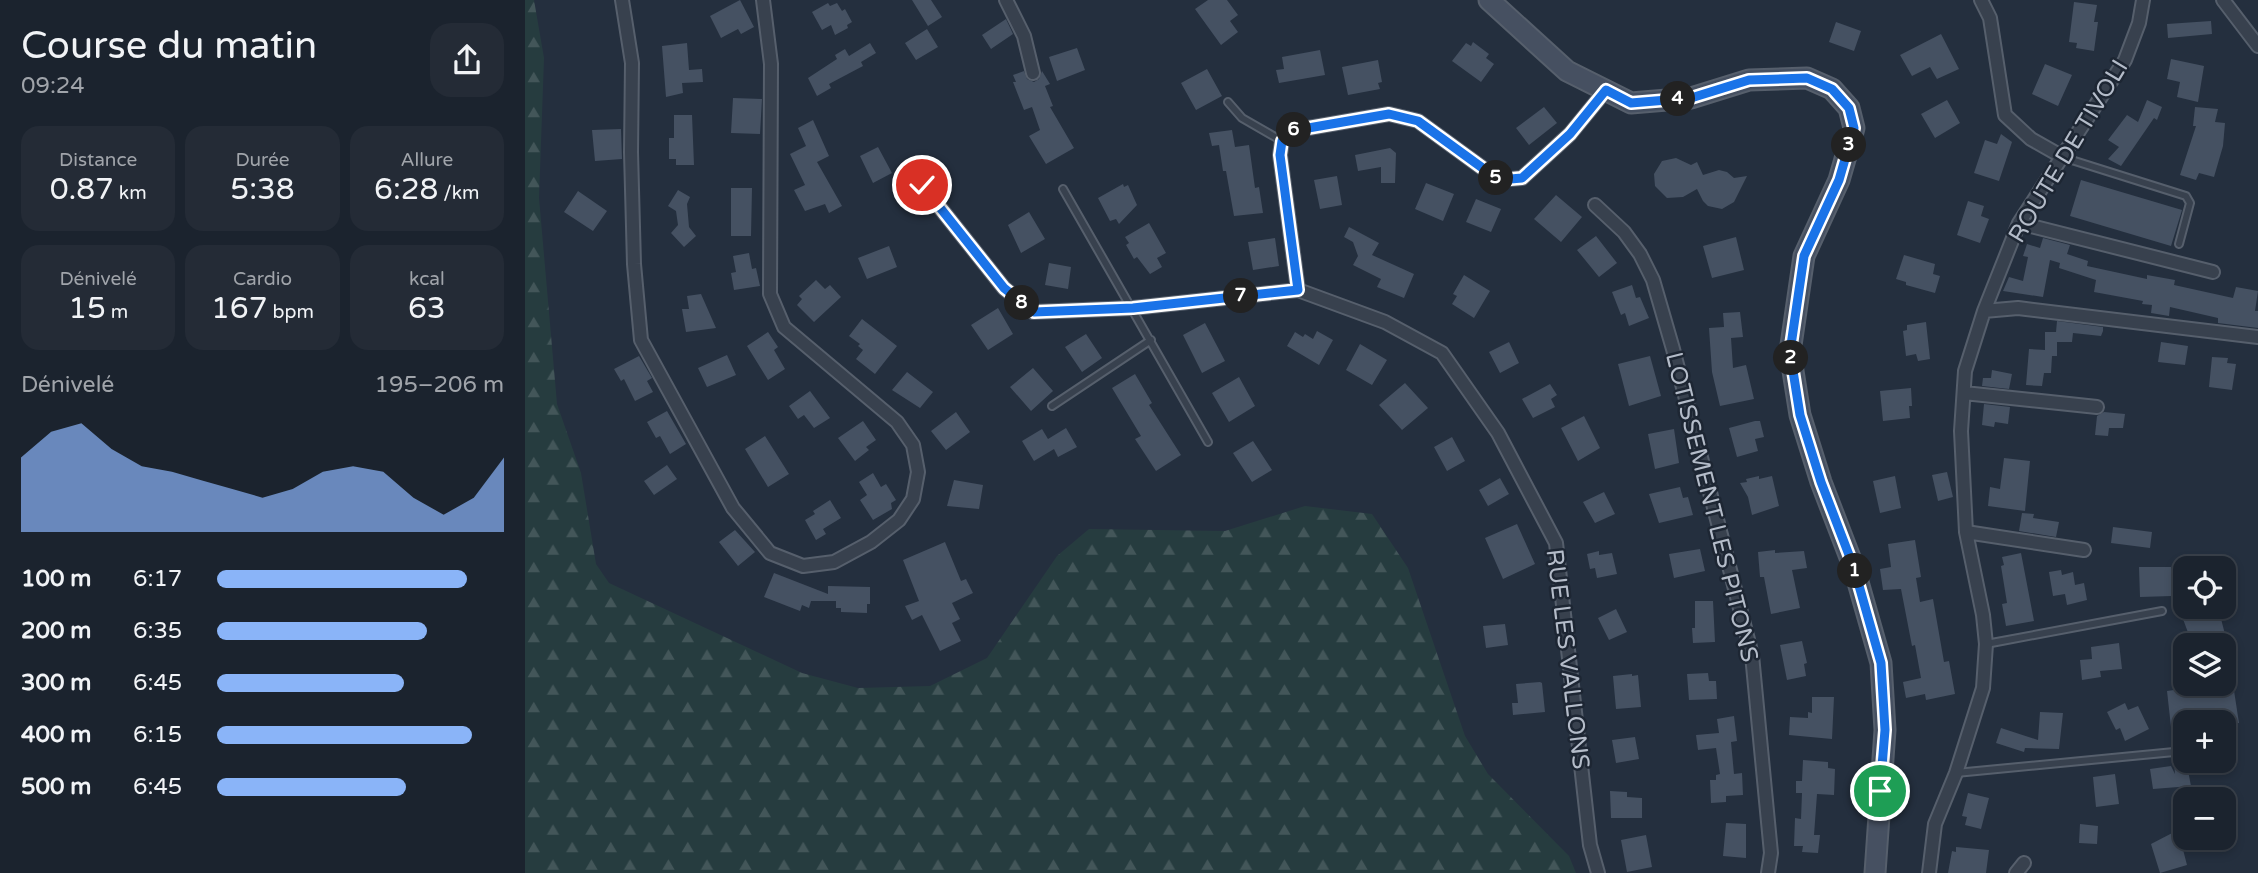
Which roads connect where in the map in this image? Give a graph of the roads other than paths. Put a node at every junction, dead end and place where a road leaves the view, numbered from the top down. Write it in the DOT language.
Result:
graph roads {
  1 [pos="622,0"];
  2 [pos="778,0"];
  3 [pos="1006,0"];
  4 [pos="1489,0"];
  5 [pos="1981,0"];
  6 [pos="2143,0"];
  7 [pos="2223,0"];
  8 [pos="762,2"];
  9 [pos="2258,46"];
  10 [pos="1033,73"];
  11 [pos="1606,90"];
  12 [pos="1228,102"];
  13 [pos="1282,141"];
  14 [pos="2061,156"];
  15 [pos="922,185"];
  16 [pos="1063,189"];
  17 [pos="1595,205"];
  18 [pos="2019,223"];
  19 [pos="2179,244"];
  20 [pos="2213,272"];
  21 [pos="1298,290"];
  22 [pos="1133,308"];
  23 [pos="1984,311"];
  24 [pos="2258,337"];
  25 [pos="1151,340"];
  26 [pos="1964,393"];
  27 [pos="1052,406"];
  28 [pos="2097,407"];
  29 [pos="1208,442"];
  30 [pos="1966,532"];
  31 [pos="2084,550"];
  32 [pos="2162,611"];
  33 [pos="1986,644"];
  34 [pos="2173,752"];
  35 [pos="1956,773"];
  36 [pos="1598,873"];
  37 [pos="1768,873"];
  38 [pos="1875,873"];
  39 [pos="1929,873"];
  1 -- 8 [label="street"];
  2 -- 8 [label="street"];
  3 -- 10 [label="street"];
  4 -- 11 [label="main road"];
  5 -- 14 [label="street"];
  6 -- 14 [label="street, ROUTE DE TIVOLI"];
  7 -- 9 [label="street"];
  11 -- 13 [label="street"];
  11 -- 38 [label="main road"];
  12 -- 13 [label="lane"];
  13 -- 21 [label="street"];
  14 -- 18 [label="street, ROUTE DE TIVOLI"];
  14 -- 19 [label="lane"];
  15 -- 22 [label="street, RUE LES VALLONS"];
  16 -- 22 [label="lane"];
  17 -- 37 [label="street, LOTISSEMENT LES PITONS"];
  18 -- 20 [label="street"];
  18 -- 23 [label="street, ROUTE DE TIVOLI"];
  21 -- 22 [label="street, RUE LES VALLONS"];
  21 -- 36 [label="street, RUE LES VALLONS"];
  22 -- 25 [label="lane"];
  23 -- 24 [label="street"];
  23 -- 26 [label="street, ROUTE DE TIVOLI"];
  25 -- 27 [label="lane"];
  25 -- 29 [label="lane"];
  26 -- 28 [label="street"];
  26 -- 30 [label="street, ROUTE DE TIVOLI"];
  30 -- 31 [label="street"];
  30 -- 33 [label="street, ROUTE DE TIVOLI"];
  32 -- 33 [label="lane"];
  33 -- 35 [label="street, ROUTE DE TIVOLI"];
  34 -- 35 [label="lane"];
  35 -- 39 [label="street, ROUTE DE TIVOLI"];
}
